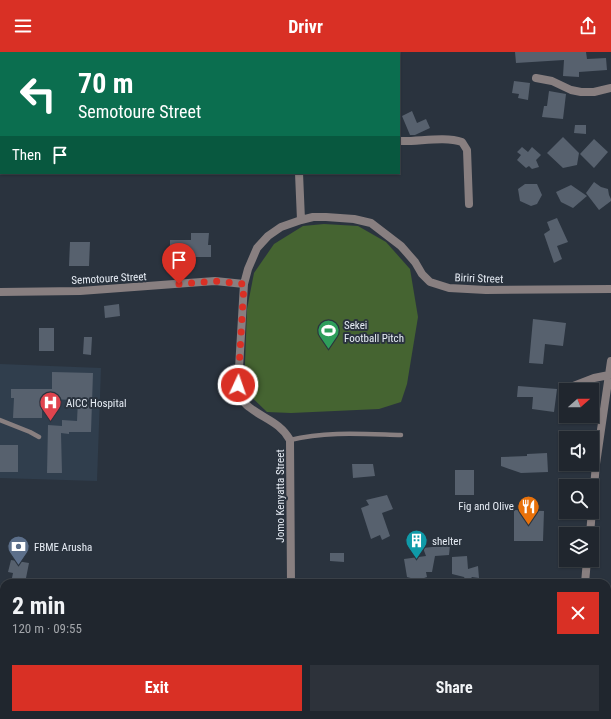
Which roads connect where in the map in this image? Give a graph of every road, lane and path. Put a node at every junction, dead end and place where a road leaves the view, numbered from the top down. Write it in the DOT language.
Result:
graph roads {
  1 [pos="536,78"];
  2 [pos="611,88"];
  3 [pos="400,141"];
  4 [pos="299,174"];
  5 [pos="469,204"];
  6 [pos="301,220"];
  7 [pos="244,284"];
  8 [pos="611,289"];
  9 [pos="0,292"];
  10 [pos="611,361"];
  11 [pos="609,375"];
  12 [pos="581,383"];
  13 [pos="0,420"];
  14 [pos="401,435"];
  15 [pos="39,437"];
  16 [pos="290,440"];
  17 [pos="591,527"];
  18 [pos="587,567"];
  19 [pos="291,579"];
  20 [pos="586,579"];
  1 -- 2 [label="street"];
  3 -- 5 [label="street"];
  4 -- 6 [label="street"];
  6 -- 7 [label="street, Jomo Kenyatta Street"];
  6 -- 8 [label="street, Biriri Street"];
  7 -- 9 [label="street, Semotoure Street"];
  7 -- 16 [label="street, Jomo Kenyatta Street"];
  10 -- 11 [label="street"];
  11 -- 12 [label="street"];
  11 -- 17 [label="street"];
  13 -- 15 [label="lane"];
  14 -- 16 [label="lane"];
  16 -- 19 [label="street, Jomo Kenyatta Street"];
  18 -- 20 [label="street"];
}
